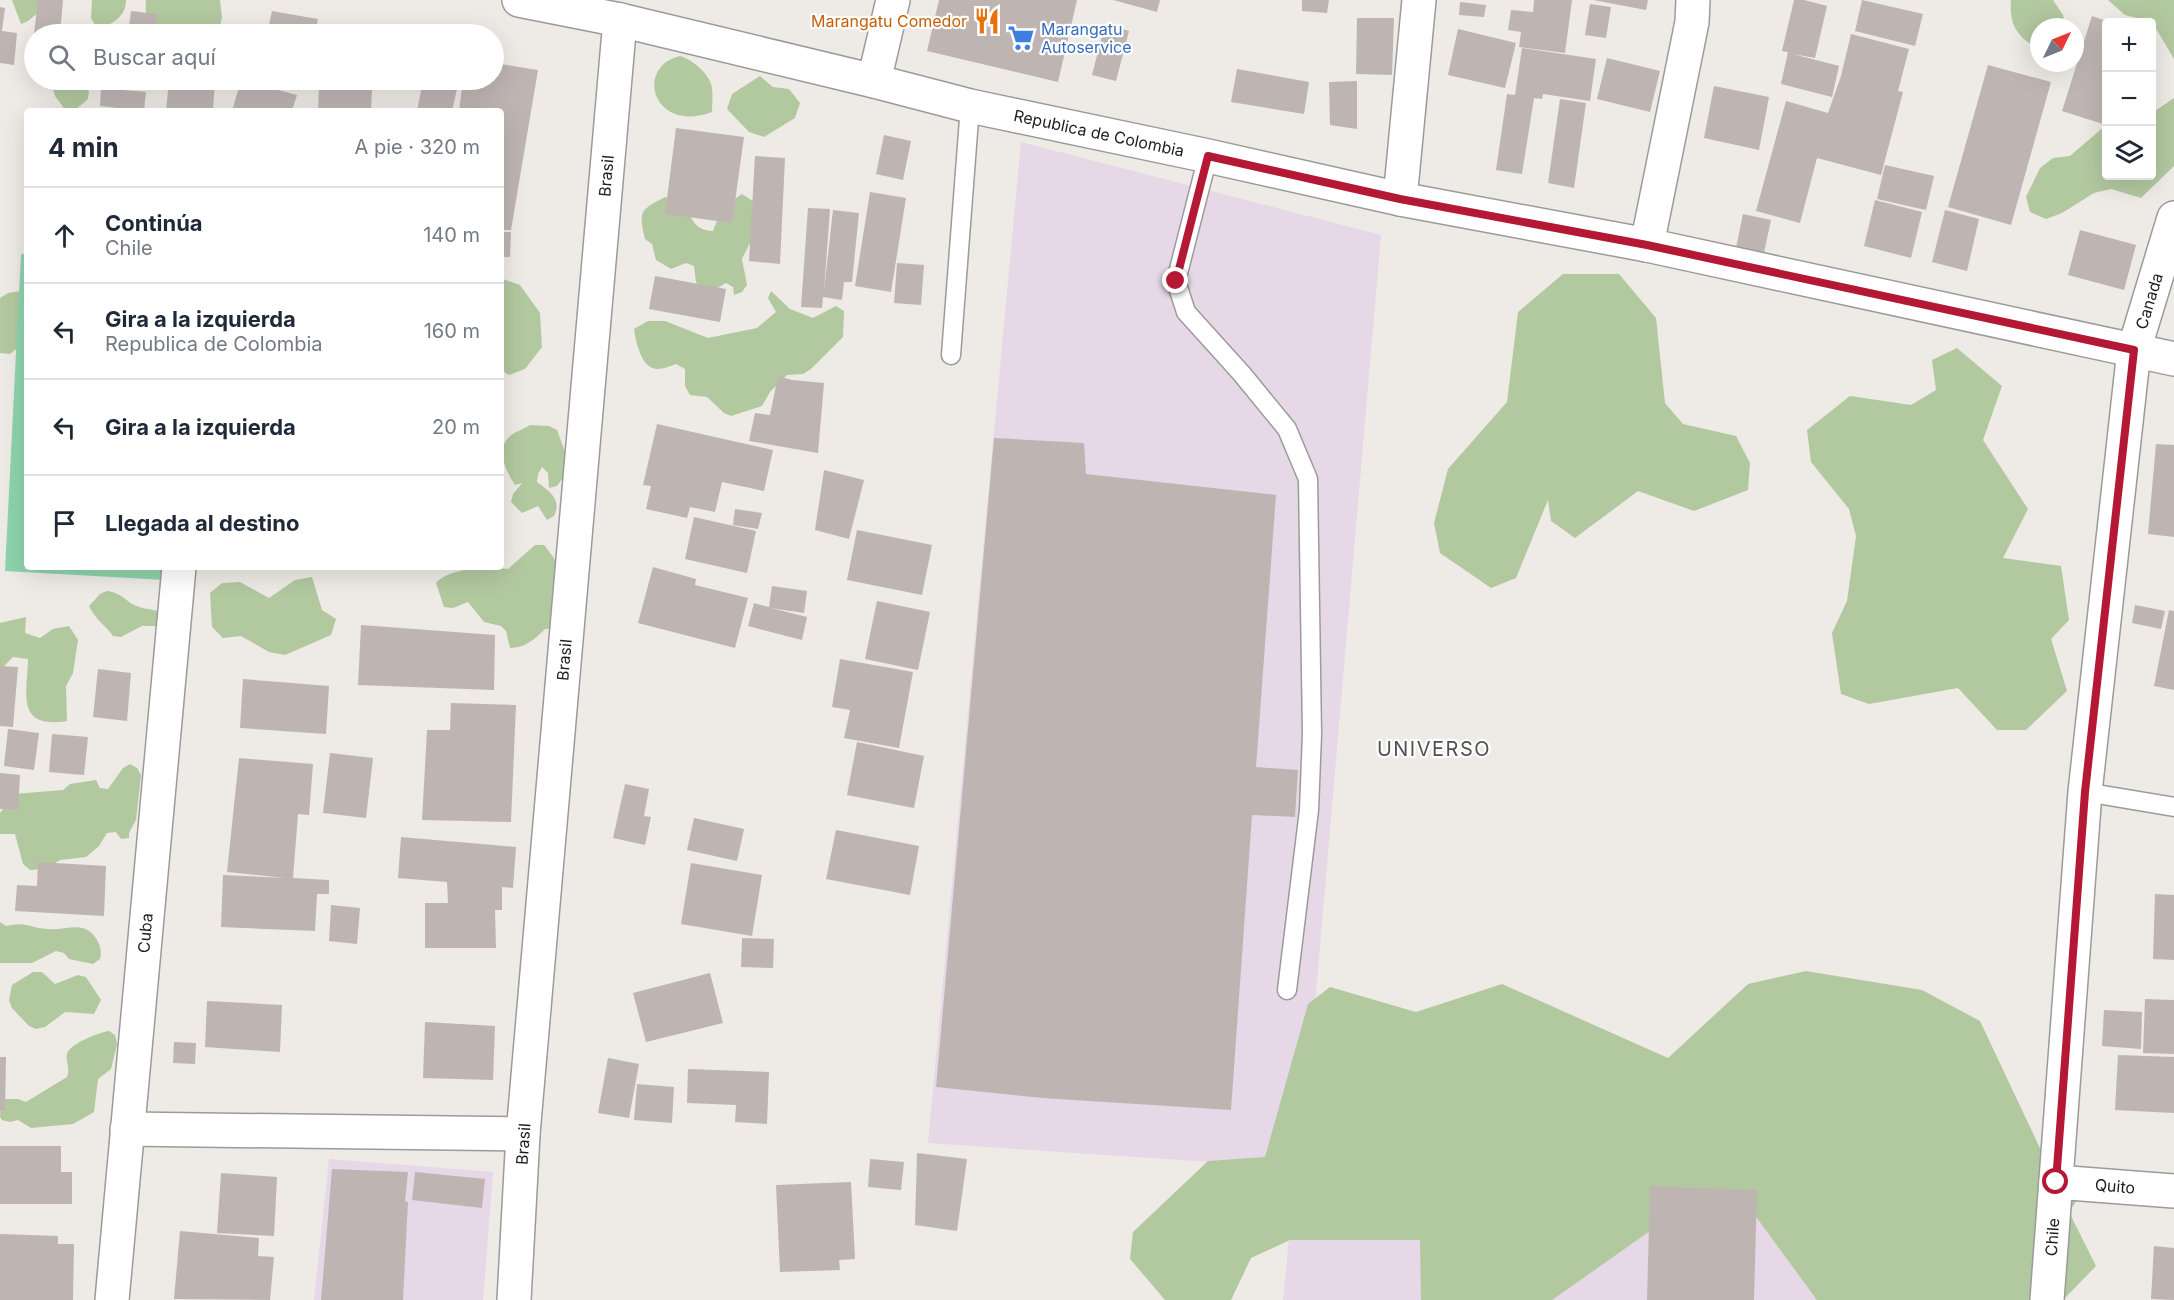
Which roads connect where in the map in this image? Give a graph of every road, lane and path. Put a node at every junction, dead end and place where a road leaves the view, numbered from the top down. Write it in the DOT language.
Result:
graph roads {
  1 [pos="519,0"];
  2 [pos="893,0"];
  3 [pos="1419,0"];
  4 [pos="1693,0"];
  5 [pos="620,20"];
  6 [pos="874,81"];
  7 [pos="970,106"];
  8 [pos="1208,156"];
  9 [pos="1400,199"];
  10 [pos="2174,218"];
  11 [pos="1647,245"];
  12 [pos="2134,350"];
  13 [pos="951,355"];
  14 [pos="2174,359"];
  15 [pos="179,570"];
  16 [pos="2085,792"];
  17 [pos="2174,807"];
  18 [pos="1287,990"];
  19 [pos="127,1129"];
  20 [pos="523,1134"];
  21 [pos="2056,1182"];
  22 [pos="2174,1191"];
  23 [pos="112,1300"];
  24 [pos="514,1300"];
  25 [pos="2047,1300"];
  1 -- 5 [label="street, Republica de Colombia"];
  2 -- 6 [label="street"];
  3 -- 9 [label="street"];
  4 -- 11 [label="street"];
  5 -- 6 [label="street, Republica de Colombia"];
  5 -- 20 [label="street, Brasil"];
  6 -- 7 [label="street, Republica de Colombia"];
  7 -- 8 [label="street, Republica de Colombia"];
  7 -- 13 [label="lane"];
  8 -- 9 [label="street, Republica de Colombia"];
  8 -- 18 [label="lane"];
  9 -- 11 [label="street, Republica de Colombia"];
  10 -- 12 [label="street, Canada"];
  11 -- 12 [label="street, Republica de Colombia"];
  12 -- 14 [label="street, Republica de Colombia"];
  12 -- 16 [label="street, Chile"];
  15 -- 19 [label="street, Cuba"];
  16 -- 17 [label="lane"];
  16 -- 21 [label="street, Chile"];
  19 -- 20 [label="street"];
  19 -- 23 [label="street, Cuba"];
  20 -- 24 [label="street, Brasil"];
  21 -- 22 [label="street, Quito"];
  21 -- 25 [label="street, Chile"];
}
